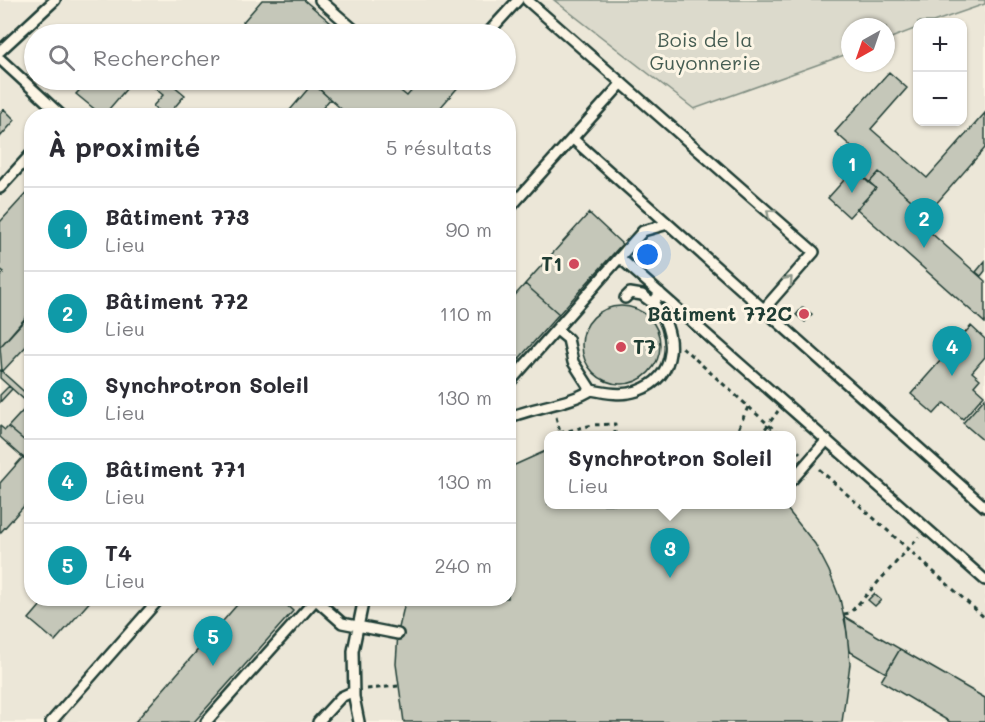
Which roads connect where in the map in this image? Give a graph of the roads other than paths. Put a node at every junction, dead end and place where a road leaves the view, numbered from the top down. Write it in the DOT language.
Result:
graph roads {
  1 [pos="55,0"];
  2 [pos="320,0"];
  3 [pos="518,0"];
  4 [pos="527,0"];
  5 [pos="29,24"];
  6 [pos="348,24"];
  7 [pos="496,24"];
  8 [pos="24,29"];
  9 [pos="0,51"];
  10 [pos="0,59"];
  11 [pos="24,81"];
  12 [pos="622,83"];
  13 [pos="34,90"];
  14 [pos="53,108"];
  15 [pos="573,140"];
  16 [pos="24,162"];
  17 [pos="0,188"];
  18 [pos="516,201"];
  19 [pos="668,224"];
  20 [pos="620,258"];
  21 [pos="660,293"];
  22 [pos="625,298"];
  23 [pos="653,303"];
  24 [pos="764,309"];
  25 [pos="557,330"];
  26 [pos="516,375"];
  27 [pos="591,390"];
  28 [pos="516,415"];
  29 [pos="827,440"];
  30 [pos="796,476"];
  31 [pos="985,507"];
  32 [pos="985,580"];
  33 [pos="153,606"];
  34 [pos="311,606"];
  35 [pos="324,606"];
  36 [pos="363,606"];
  37 [pos="360,627"];
  38 [pos="398,634"];
  39 [pos="354,691"];
  40 [pos="51,722"];
  41 [pos="206,722"];
  42 [pos="318,722"];
  43 [pos="359,722"];
  1 -- 5 [label="lane"];
  2 -- 6 [label="lane"];
  3 -- 7 [label="lane"];
  4 -- 12 [label="lane"];
  8 -- 9 [label="lane"];
  10 -- 11 [label="lane"];
  12 -- 15 [label="lane"];
  24 -- 12 [label="lane, one-way"];
  13 -- 14 [label="lane"];
  15 -- 18 [label="lane"];
  15 -- 19 [label="lane"];
  16 -- 17 [label="lane"];
  19 -- 20 [label="lane"];
  19 -- 24 [label="lane"];
  20 -- 21 [label="lane"];
  20 -- 25 [label="lane"];
  21 -- 23 [label="lane"];
  21 -- 29 [label="lane"];
  22 -- 23 [label="lane"];
  23 -- 27 [label="lane"];
  24 -- 31 [label="lane"];
  25 -- 26 [label="lane"];
  25 -- 27 [label="lane"];
  27 -- 28 [label="lane"];
  29 -- 30 [label="lane"];
  29 -- 32 [label="lane"];
  33 -- 40 [label="lane"];
  34 -- 41 [label="lane"];
  35 -- 37 [label="lane"];
  36 -- 37 [label="lane"];
  37 -- 38 [label="lane"];
  37 -- 39 [label="lane"];
  39 -- 42 [label="lane"];
  39 -- 43 [label="lane"];
}
